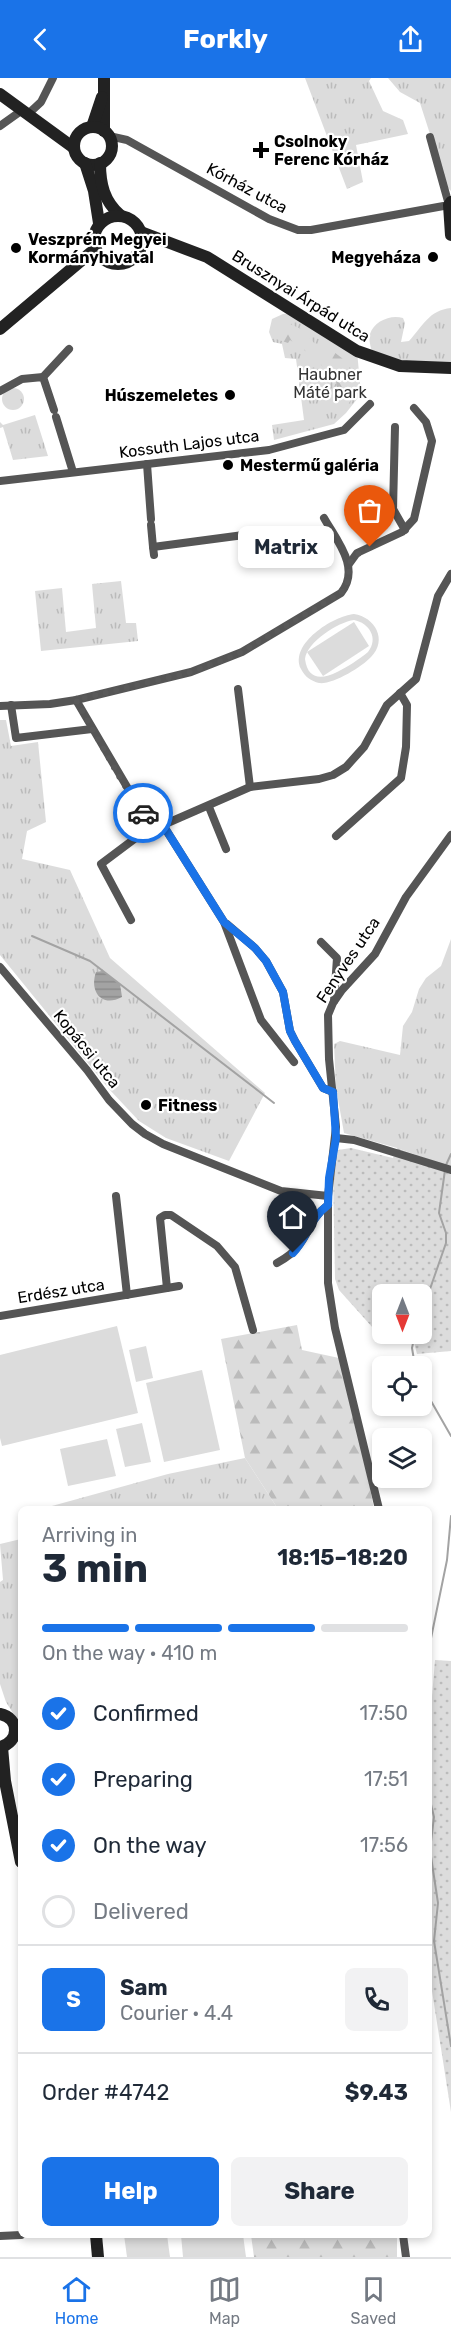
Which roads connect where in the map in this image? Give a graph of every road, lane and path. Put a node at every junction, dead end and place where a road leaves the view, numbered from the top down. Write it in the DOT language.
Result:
graph roads {
  1 [pos="104,78"];
  2 [pos="52,80"];
  3 [pos="104,93"];
  4 [pos="0,94"];
  5 [pos="24,113"];
  6 [pos="0,126"];
  7 [pos="46,127"];
  8 [pos="92,127"];
  9 [pos="78,134"];
  10 [pos="107,134"];
  11 [pos="430,137"];
  12 [pos="74,148"];
  13 [pos="86,163"];
  14 [pos="100,163"];
  15 [pos="450,203"];
  16 [pos="120,216"];
  17 [pos="99,223"];
  18 [pos="141,232"];
  19 [pos="451,235"];
  20 [pos="166,243"];
  21 [pos="141,246"];
  22 [pos="98,253"];
  23 [pos="0,329"];
  24 [pos="69,349"];
  25 [pos="451,368"];
  26 [pos="43,377"];
  27 [pos="0,392"];
  28 [pos="370,404"];
  29 [pos="414,408"];
  30 [pos="395,428"];
  31 [pos="147,464"];
  32 [pos="73,472"];
  33 [pos="0,481"];
  34 [pos="324,518"];
  35 [pos="405,530"];
  36 [pos="259,533"];
  37 [pos="349,564"];
  38 [pos="451,574"];
  39 [pos="238,689"];
  40 [pos="402,691"];
  41 [pos="76,700"];
  42 [pos="11,705"];
  43 [pos="0,706"];
  44 [pos="92,729"];
  45 [pos="250,787"];
  46 [pos="209,807"];
  47 [pos="151,820"];
  48 [pos="163,825"];
  49 [pos="451,835"];
  50 [pos="336,836"];
  51 [pos="226,849"];
  52 [pos="131,920"];
  53 [pos="224,922"];
  54 [pos="321,942"];
  55 [pos="0,967"];
  56 [pos="334,1001"];
  57 [pos="294,1062"];
  58 [pos="333,1092"];
  59 [pos="336,1138"];
  60 [pos="451,1170"];
  61 [pos="116,1196"];
  62 [pos="328,1201"];
  63 [pos="278,1263"];
  64 [pos="179,1286"];
  65 [pos="167,1288"];
  66 [pos="127,1295"];
  67 [pos="0,1316"];
  68 [pos="253,1330"];
  69 [pos="378,1506"];
  70 [pos="0,1714"];
  71 [pos="18,1729"];
  72 [pos="1,1747"];
  73 [pos="18,1847"];
  74 [pos="18,2235"];
  75 [pos="0,2236"];
  76 [pos="96,2238"];
  77 [pos="403,2238"];
  78 [pos="98,2257"];
  79 [pos="406,2257"];
  1 -- 3 [label="street"];
  2 -- 5 [label="street"];
  3 -- 8 [label="street"];
  3 -- 10 [label="street"];
  4 -- 5 [label="street"];
  5 -- 6 [label="street"];
  5 -- 7 [label="street"];
  7 -- 9 [label="street"];
  7 -- 12 [label="street"];
  8 -- 9 [label="street"];
  8 -- 10 [label="street"];
  9 -- 12 [label="street"];
  10 -- 14 [label="street"];
  10 -- 15 [label="street, Kórház utca"];
  11 -- 15 [label="street"];
  12 -- 13 [label="street"];
  13 -- 14 [label="street"];
  13 -- 17 [label="street"];
  14 -- 16 [label="street"];
  15 -- 19 [label="street"];
  16 -- 17 [label="street"];
  16 -- 18 [label="street"];
  17 -- 22 [label="street"];
  18 -- 20 [label="street, Brusznyai Árpád utca"];
  18 -- 21 [label="street"];
  20 -- 21 [label="street, Brusznyai Árpád utca"];
  20 -- 25 [label="street, Brusznyai Árpád utca"];
  21 -- 22 [label="street"];
  22 -- 23 [label="street"];
  24 -- 26 [label="street"];
  26 -- 27 [label="street"];
  26 -- 32 [label="street"];
  28 -- 31 [label="street, Kossuth Lajos utca"];
  29 -- 35 [label="street"];
  30 -- 35 [label="street"];
  31 -- 32 [label="street, Kossuth Lajos utca"];
  31 -- 36 [label="street"];
  32 -- 33 [label="street, Kossuth Lajos utca"];
  34 -- 37 [label="street"];
  35 -- 37 [label="street"];
  37 -- 41 [label="street"];
  38 -- 40 [label="street"];
  39 -- 45 [label="street"];
  40 -- 45 [label="street"];
  40 -- 50 [label="street"];
  41 -- 42 [label="street"];
  41 -- 44 [label="street"];
  42 -- 43 [label="street"];
  42 -- 44 [label="street"];
  44 -- 47 [label="street"];
  45 -- 46 [label="street"];
  46 -- 48 [label="street"];
  46 -- 51 [label="street"];
  47 -- 48 [label="street"];
  47 -- 52 [label="street"];
  48 -- 53 [label="street"];
  49 -- 56 [label="street, Fenyves utca"];
  53 -- 57 [label="street"];
  53 -- 58 [label="street"];
  54 -- 56 [label="street"];
  55 -- 62 [label="street, Kopácsi utca"];
  56 -- 58 [label="street, Fenyves utca"];
  58 -- 59 [label="street, Fenyves utca"];
  59 -- 60 [label="street"];
  59 -- 62 [label="street, Fenyves utca"];
  61 -- 66 [label="street, Erdész utca"];
  62 -- 63 [label="street"];
  62 -- 69 [label="street, Fenyves utca"];
  64 -- 65 [label="street, Erdész utca"];
  65 -- 66 [label="street, Erdész utca"];
  65 -- 68 [label="street"];
  66 -- 67 [label="street, Erdész utca"];
  70 -- 71 [label="street"];
  71 -- 72 [label="street"];
  72 -- 73 [label="street"];
  74 -- 75 [label="street"];
  76 -- 78 [label="street"];
  77 -- 79 [label="street"];
}
